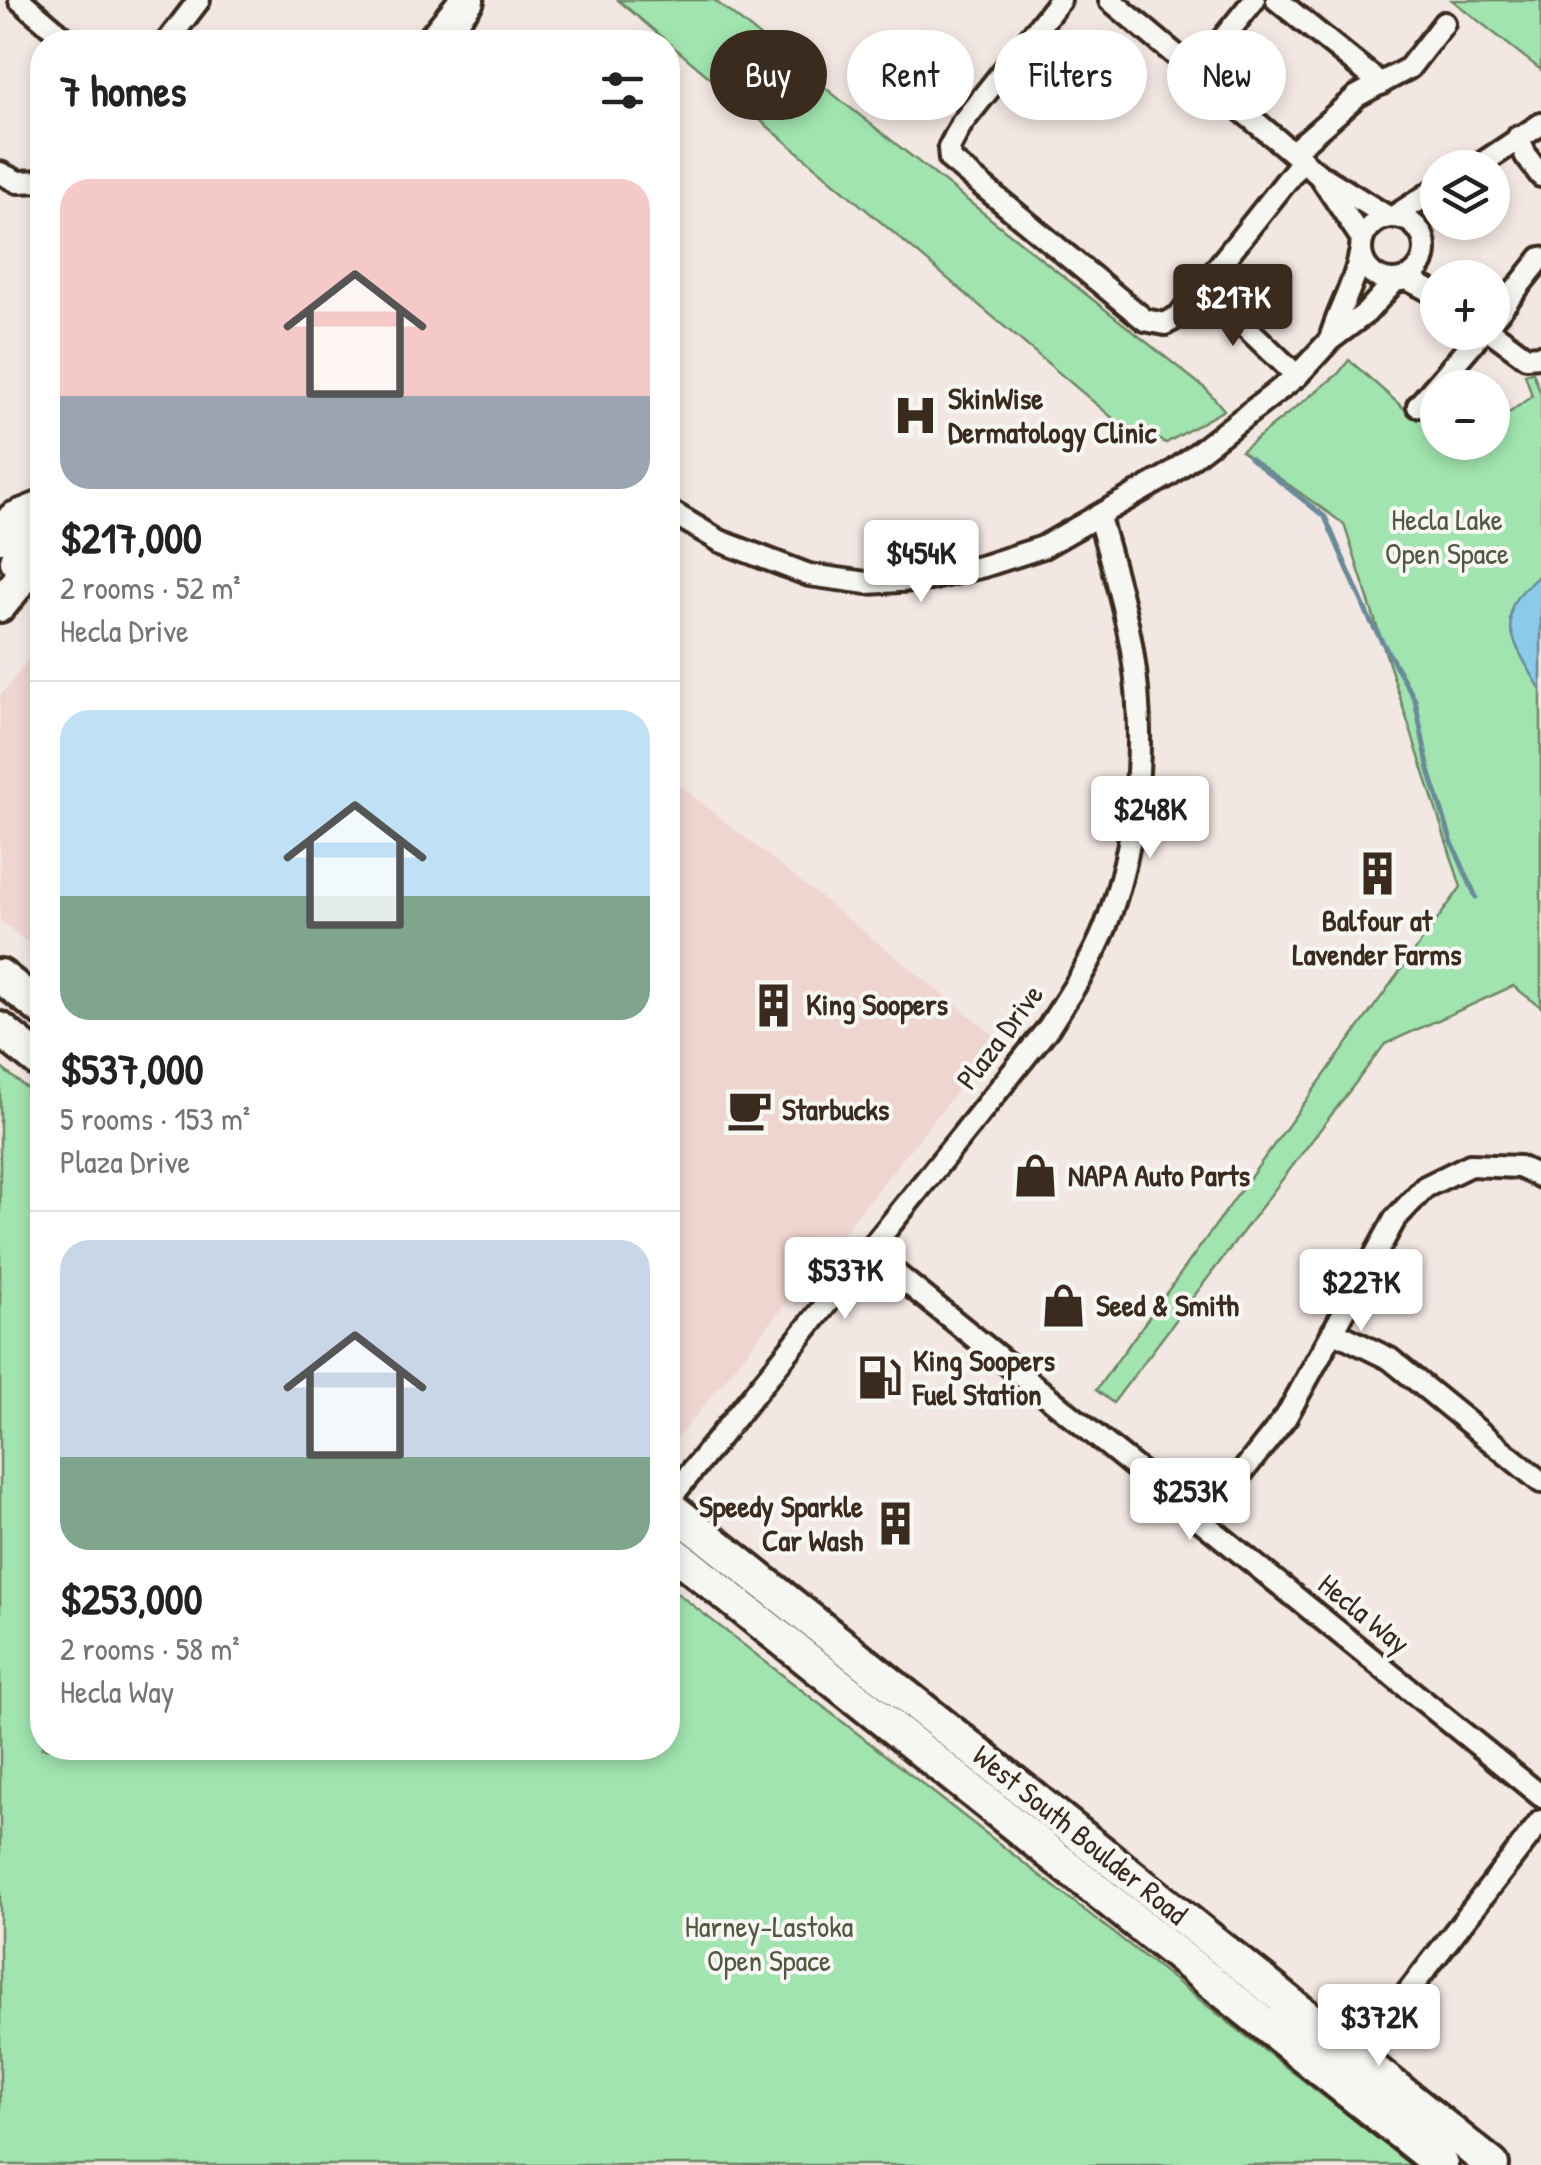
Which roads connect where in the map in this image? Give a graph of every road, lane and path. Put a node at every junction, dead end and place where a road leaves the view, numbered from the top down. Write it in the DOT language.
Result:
graph roads {
  1 [pos="20,0"];
  2 [pos="198,0"];
  3 [pos="467,0"];
  4 [pos="1060,0"];
  5 [pos="1110,0"];
  6 [pos="1254,0"];
  7 [pos="1277,0"];
  8 [pos="1444,23"];
  9 [pos="55,30"];
  10 [pos="176,30"];
  11 [pos="443,30"];
  12 [pos="1230,30"];
  13 [pos="1167,48"];
  14 [pos="1382,84"];
  15 [pos="1254,120"];
  16 [pos="1541,124"];
  17 [pos="1518,137"];
  18 [pos="1500,150"];
  19 [pos="1305,162"];
  20 [pos="0,173"];
  21 [pos="1541,176"];
  22 [pos="30,182"];
  23 [pos="1420,199"];
  24 [pos="1390,217"];
  25 [pos="1427,240"];
  26 [pos="1361,245"];
  27 [pos="1424,246"];
  28 [pos="1541,258"];
  29 [pos="1431,260"];
  30 [pos="1400,280"];
  31 [pos="1203,286"];
  32 [pos="1420,288"];
  33 [pos="1510,297"];
  34 [pos="1330,340"];
  35 [pos="1510,345"];
  36 [pos="1466,350"];
  37 [pos="1541,356"];
  38 [pos="1297,376"];
  39 [pos="1418,406"];
  40 [pos="30,512"];
  41 [pos="680,517"];
  42 [pos="1099,517"];
  43 [pos="0,536"];
  44 [pos="30,537"];
  45 [pos="30,563"];
  46 [pos="30,568"];
  47 [pos="0,605"];
  48 [pos="0,976"];
  49 [pos="30,1000"];
  50 [pos="0,1029"];
  51 [pos="30,1053"];
  52 [pos="1541,1177"];
  53 [pos="869,1252"];
  54 [pos="1334,1331"];
  55 [pos="1541,1482"];
  56 [pos="680,1489"];
  57 [pos="680,1514"];
  58 [pos="1203,1522"];
  59 [pos="680,1557"];
  60 [pos="1541,1796"];
  61 [pos="1541,1821"];
  62 [pos="1398,2004"];
  63 [pos="1310,2020"];
  64 [pos="1347,2070"];
  65 [pos="1441,2165"];
  66 [pos="1492,2165"];
  1 -- 9 [label="street"];
  2 -- 10 [label="street"];
  3 -- 11 [label="main road"];
  4 -- 31 [label="street"];
  5 -- 13 [label="street"];
  6 -- 12 [label="street"];
  7 -- 14 [label="street"];
  8 -- 14 [label="street"];
  14 -- 19 [label="street"];
  15 -- 19 [label="street"];
  16 -- 17 [label="street"];
  17 -- 18 [label="street"];
  17 -- 21 [label="street"];
  19 -- 24 [label="street"];
  19 -- 26 [label="street"];
  19 -- 31 [label="street"];
  20 -- 22 [label="street"];
  23 -- 24 [label="street"];
  24 -- 26 [label="street"];
  24 -- 27 [label="street"];
  25 -- 27 [label="street"];
  26 -- 30 [label="street"];
  26 -- 34 [label="street"];
  27 -- 29 [label="street"];
  27 -- 30 [label="street"];
  28 -- 33 [label="street"];
  30 -- 32 [label="street"];
  30 -- 34 [label="street"];
  31 -- 38 [label="street"];
  34 -- 38 [label="street"];
  35 -- 37 [label="street"];
  36 -- 39 [label="street"];
  38 -- 42 [label="street"];
  40 -- 43 [label="main road"];
  41 -- 42 [label="street"];
  42 -- 53 [label="street, Plaza Drive"];
  44 -- 45 [label="main road"];
  46 -- 47 [label="main road"];
  48 -- 49 [label="main road"];
  50 -- 51 [label="main road"];
  52 -- 54 [label="street"];
  53 -- 56 [label="street, Plaza Drive"];
  53 -- 58 [label="street, Hecla Way"];
  54 -- 55 [label="street"];
  54 -- 58 [label="street"];
  57 -- 63 [label="main road, West South Boulder Road"];
  58 -- 60 [label="street, Hecla Way"];
  59 -- 64 [label="main road, West South Boulder Road"];
  61 -- 62 [label="street"];
  62 -- 63 [label="street"];
  62 -- 64 [label="street"];
  63 -- 64 [label="main road, West South Boulder Road"];
  64 -- 65 [label="main road, West South Boulder Road"];
  64 -- 66 [label="main road, West South Boulder Road"];
}
